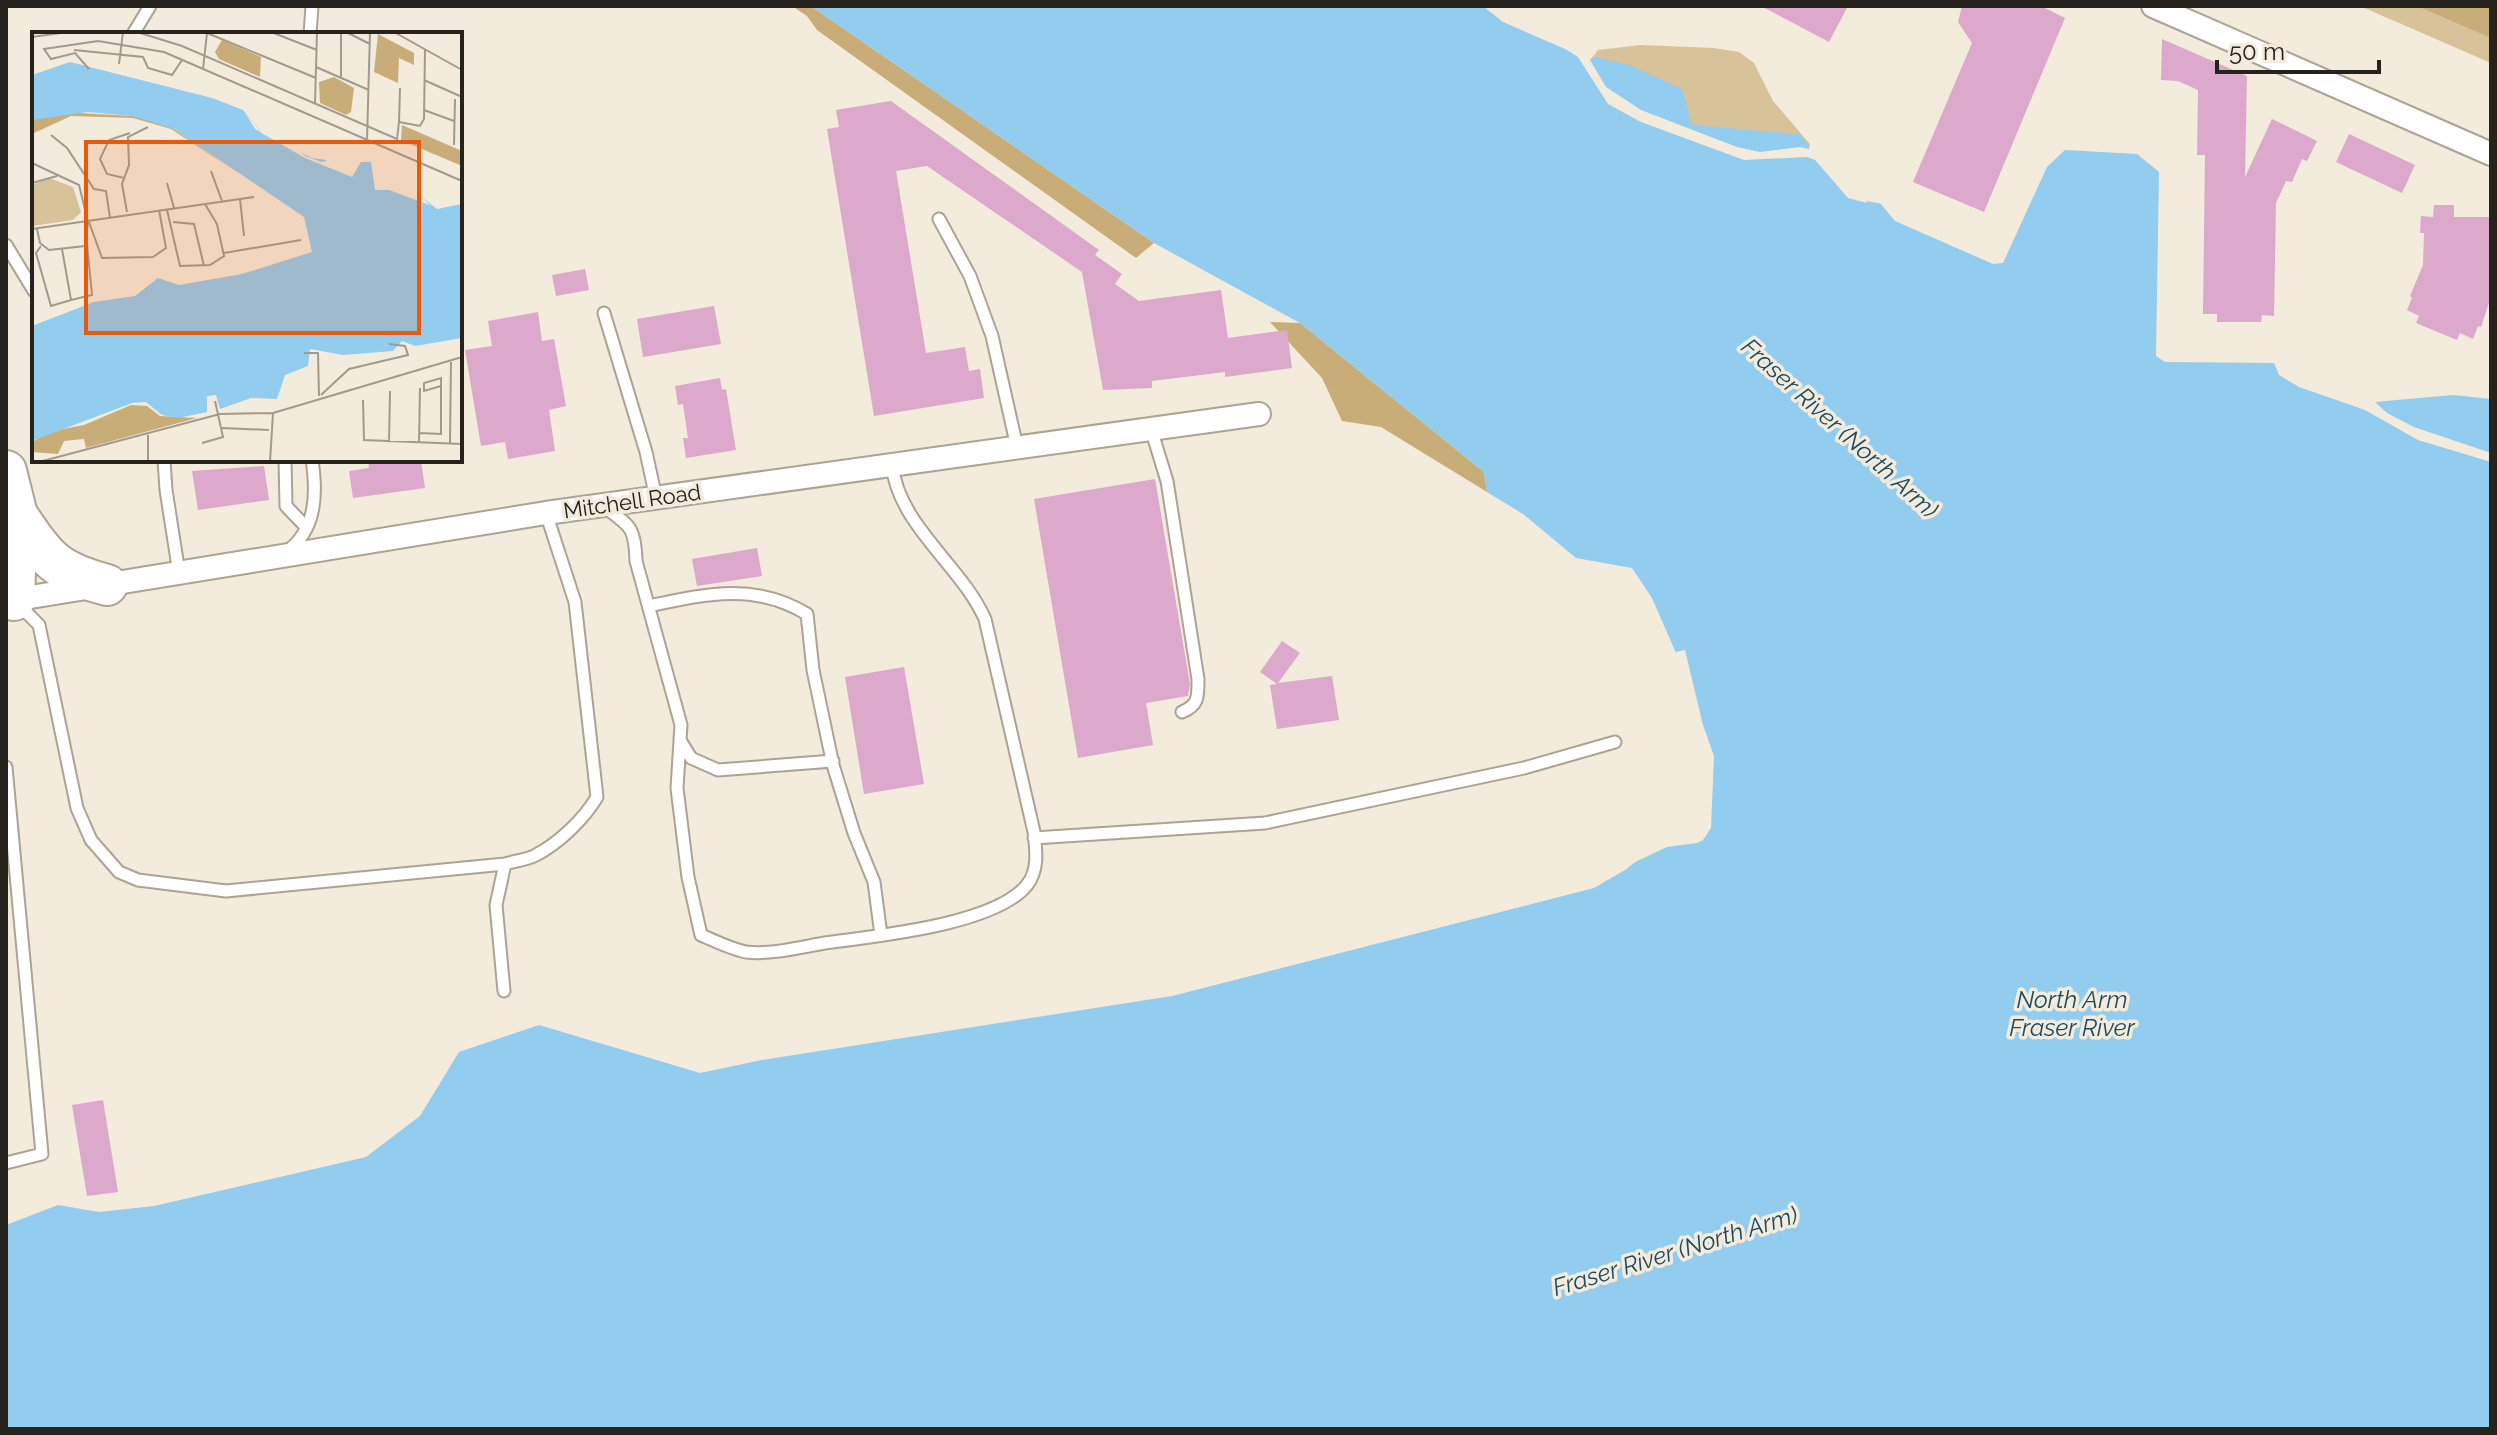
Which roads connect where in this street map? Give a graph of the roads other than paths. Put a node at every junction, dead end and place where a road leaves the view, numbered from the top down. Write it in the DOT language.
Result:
graph roads {
  1 [pos="150,6"];
  2 [pos="312,6"];
  3 [pos="2153,6"];
  4 [pos="134,32"];
  5 [pos="310,32"];
  6 [pos="2491,154"];
  7 [pos="939,219"];
  8 [pos="6,245"];
  9 [pos="32,288"];
  10 [pos="604,313"];
  11 [pos="1259,414"];
  12 [pos="1151,429"];
  13 [pos="1017,447"];
  14 [pos="164,462"];
  15 [pos="285,462"];
  16 [pos="312,462"];
  17 [pos="892,465"];
  18 [pos="6,471"];
  19 [pos="656,498"];
  20 [pos="602,506"];
  21 [pos="546,513"];
  22 [pos="17,515"];
  23 [pos="306,527"];
  24 [pos="279,557"];
  25 [pos="179,573"];
  26 [pos="107,585"];
  27 [pos="8,597"];
  28 [pos="649,606"];
  29 [pos="1182,712"];
  30 [pos="680,739"];
  31 [pos="1615,742"];
  32 [pos="833,761"];
  33 [pos="6,767"];
  34 [pos="1034,838"];
  35 [pos="505,864"];
  36 [pos="881,935"];
  37 [pos="504,991"];
  38 [pos="6,1163"];
  1 -- 4 [label="lane"];
  2 -- 5 [label="lane"];
  3 -- 6 [label="street"];
  7 -- 13 [label="lane"];
  8 -- 9 [label="lane"];
  10 -- 19 [label="lane"];
  11 -- 12 [label="street, Mitchell Road"];
  12 -- 13 [label="street, Mitchell Road"];
  12 -- 29 [label="lane"];
  13 -- 17 [label="street, Mitchell Road"];
  14 -- 25 [label="lane"];
  15 -- 23 [label="lane"];
  16 -- 23 [label="lane"];
  17 -- 19 [label="street, Mitchell Road"];
  17 -- 34 [label="lane"];
  18 -- 22 [label="highway"];
  19 -- 20 [label="street, Mitchell Road"];
  20 -- 21 [label="street, Mitchell Road"];
  20 -- 28 [label="lane"];
  21 -- 24 [label="street, Mitchell Road"];
  21 -- 35 [label="lane"];
  22 -- 26 [label="highway"];
  22 -- 27 [label="highway"];
  23 -- 24 [label="lane"];
  24 -- 25 [label="street, Mitchell Road"];
  25 -- 26 [label="street, Mitchell Road"];
  26 -- 27 [label="street, Mitchell Road"];
  27 -- 35 [label="lane"];
  28 -- 30 [label="lane"];
  28 -- 32 [label="lane"];
  30 -- 32 [label="lane"];
  30 -- 36 [label="lane"];
  31 -- 34 [label="lane"];
  32 -- 36 [label="lane"];
  33 -- 38 [label="lane"];
  34 -- 36 [label="lane"];
  35 -- 37 [label="lane"];
}
